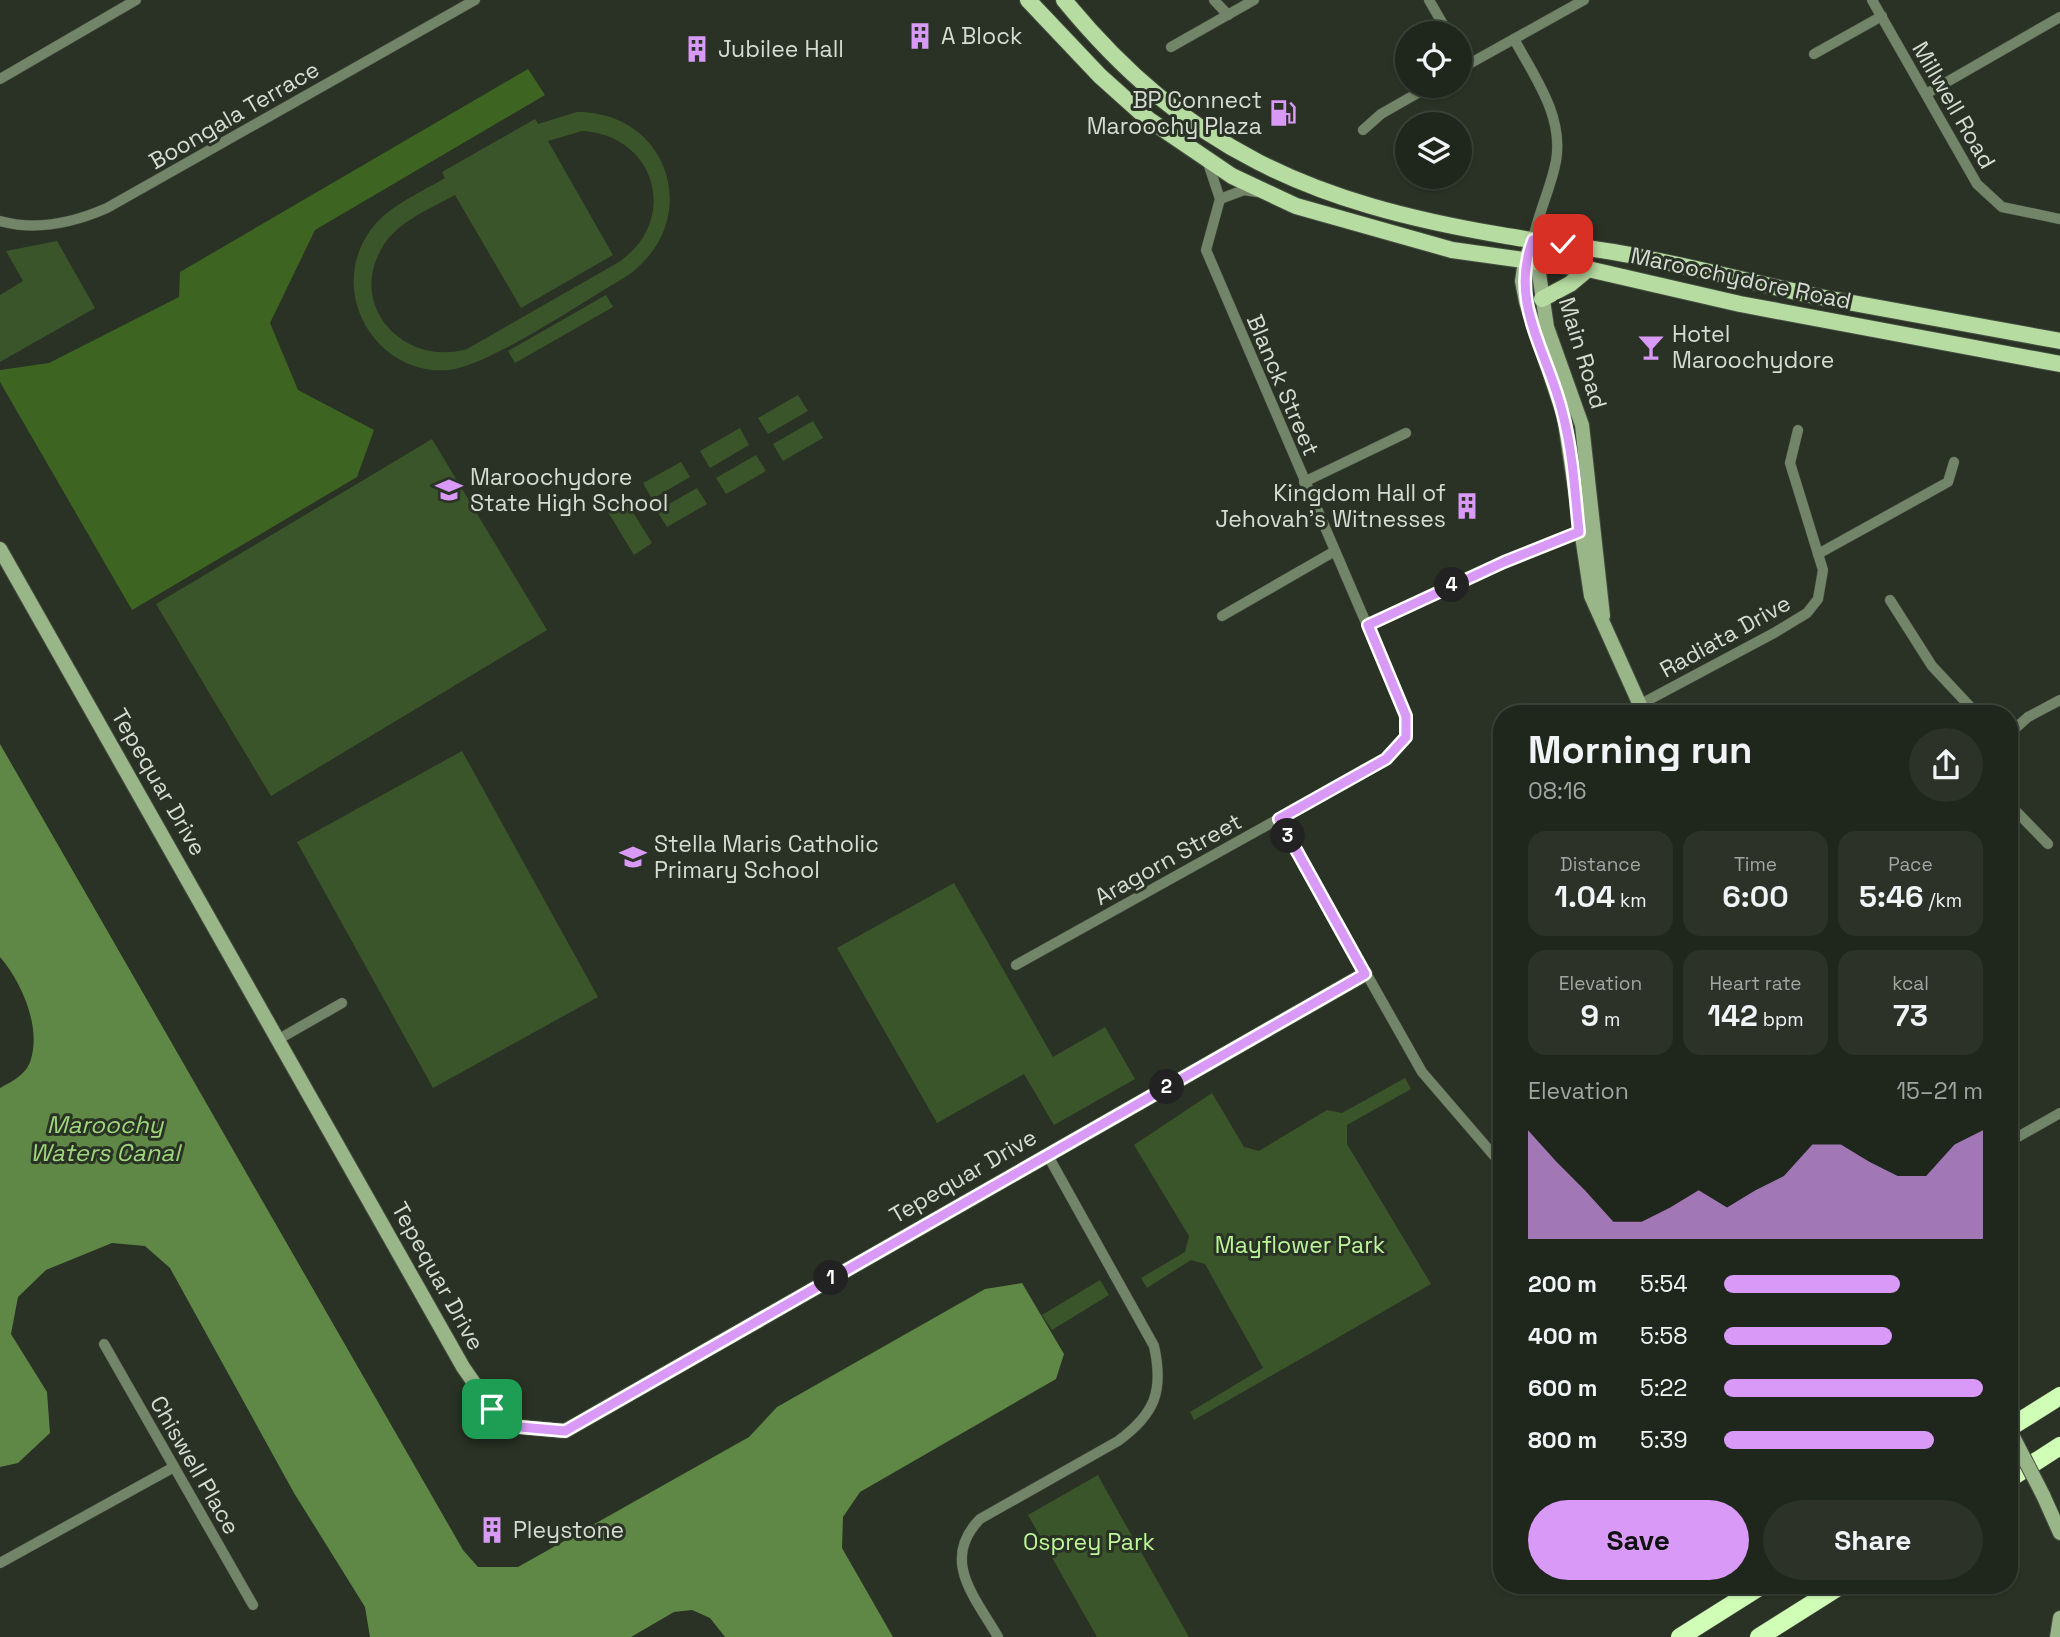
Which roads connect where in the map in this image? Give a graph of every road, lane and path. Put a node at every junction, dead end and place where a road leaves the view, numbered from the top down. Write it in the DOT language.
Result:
graph roads {
  1 [pos="475,0"];
  2 [pos="1028,0"];
  3 [pos="1064,0"];
  4 [pos="1214,0"];
  5 [pos="1254,0"];
  6 [pos="1429,0"];
  7 [pos="1584,0"];
  8 [pos="1872,0"];
  9 [pos="133,1"];
  10 [pos="1228,15"];
  11 [pos="1882,16"];
  12 [pos="2060,17"];
  13 [pos="1441,21"];
  14 [pos="1514,39"];
  15 [pos="1171,47"];
  16 [pos="1814,54"];
  17 [pos="1472,62"];
  18 [pos="0,79"];
  19 [pos="1926,94"];
  20 [pos="1409,98"];
  21 [pos="1363,130"];
  22 [pos="1207,160"];
  23 [pos="1268,194"];
  24 [pos="1220,199"];
  25 [pos="2060,219"];
  26 [pos="0,221"];
  27 [pos="1533,240"];
  28 [pos="1531,262"];
  29 [pos="1588,269"];
  30 [pos="1542,299"];
  31 [pos="2060,341"];
  32 [pos="2060,364"];
  33 [pos="1798,430"];
  34 [pos="1406,433"];
  35 [pos="1954,462"];
  36 [pos="1304,482"];
  37 [pos="1586,530"];
  38 [pos="0,549"];
  39 [pos="1335,551"];
  40 [pos="1818,554"];
  41 [pos="1890,600"];
  42 [pos="1222,616"];
  43 [pos="1368,625"];
  44 [pos="2060,700"];
  45 [pos="1639,705"];
  46 [pos="1648,705"];
  47 [pos="1969,705"];
  48 [pos="2018,726"];
  49 [pos="1406,737"];
  50 [pos="2018,813"];
  51 [pos="1279,819"];
  52 [pos="2048,844"];
  53 [pos="1016,965"];
  54 [pos="1365,974"];
  55 [pos="342,1003"];
  56 [pos="279,1039"];
  57 [pos="2060,1113"];
  58 [pos="2018,1137"];
  59 [pos="1047,1154"];
  60 [pos="1493,1155"];
  61 [pos="104,1344"];
  62 [pos="2060,1395"];
  63 [pos="2018,1423"];
  64 [pos="2018,1446"];
  65 [pos="2060,1446"];
  66 [pos="174,1466"];
  67 [pos="2018,1473"];
  68 [pos="2060,1533"];
  69 [pos="0,1563"];
  70 [pos="1748,1594"];
  71 [pos="1827,1594"];
  72 [pos="253,1605"];
  73 [pos="2060,1618"];
  74 [pos="998,1637"];
  75 [pos="1680,1637"];
  76 [pos="1759,1637"];
  77 [pos="2057,1637"];
  1 -- 26 [label="street, Boongala Terrace"];
  2 -- 22 [label="main road, Maroochydore Road"];
  3 -- 27 [label="main road, Maroochydore Road"];
  4 -- 10 [label="street"];
  5 -- 10 [label="street"];
  6 -- 13 [label="street"];
  7 -- 14 [label="street"];
  8 -- 11 [label="street, Millwell Road"];
  9 -- 18 [label="street"];
  10 -- 15 [label="street"];
  11 -- 16 [label="street"];
  11 -- 19 [label="street, Millwell Road"];
  12 -- 19 [label="street"];
  14 -- 17 [label="street"];
  14 -- 27 [label="street"];
  19 -- 25 [label="street, Millwell Road"];
  20 -- 21 [label="street"];
  22 -- 23 [label="main road, Maroochydore Road"];
  22 -- 24 [label="street"];
  23 -- 24 [label="street"];
  23 -- 28 [label="main road, Maroochydore Road"];
  24 -- 36 [label="street, Blanck Street"];
  27 -- 28 [label="street, Main Road"];
  27 -- 31 [label="main road, Maroochydore Road"];
  28 -- 29 [label="main road, Maroochydore Road"];
  28 -- 30 [label="street, Main Road"];
  28 -- 37 [label="street, Main Road"];
  29 -- 30 [label="main road"];
  29 -- 32 [label="main road, Maroochydore Road"];
  30 -- 37 [label="street, Main Road"];
  33 -- 40 [label="street, Radiata Drive"];
  34 -- 36 [label="street"];
  35 -- 40 [label="street"];
  36 -- 39 [label="street, Blanck Street"];
  37 -- 43 [label="street"];
  37 -- 45 [label="street, Main Road"];
  38 -- 56 [label="street, Tepequar Drive"];
  39 -- 42 [label="street"];
  39 -- 43 [label="street, Blanck Street"];
  40 -- 46 [label="street, Radiata Drive"];
  41 -- 47 [label="street"];
  43 -- 49 [label="street, Blanck Street"];
  44 -- 48 [label="street"];
  49 -- 51 [label="street, Aragorn Street"];
  50 -- 52 [label="street"];
  51 -- 53 [label="street, Aragorn Street"];
  51 -- 54 [label="street"];
  54 -- 59 [label="street, Tepequar Drive"];
  54 -- 60 [label="street"];
  55 -- 56 [label="street"];
  56 -- 59 [label="street, Tepequar Drive"];
  57 -- 58 [label="street"];
  59 -- 74 [label="street"];
  61 -- 66 [label="street, Chiswell Place"];
  62 -- 63 [label="highway"];
  64 -- 68 [label="street, bridge"];
  65 -- 67 [label="highway"];
  66 -- 69 [label="street"];
  66 -- 72 [label="street, Chiswell Place"];
  70 -- 75 [label="highway"];
  71 -- 76 [label="highway"];
  73 -- 77 [label="street"];
}
